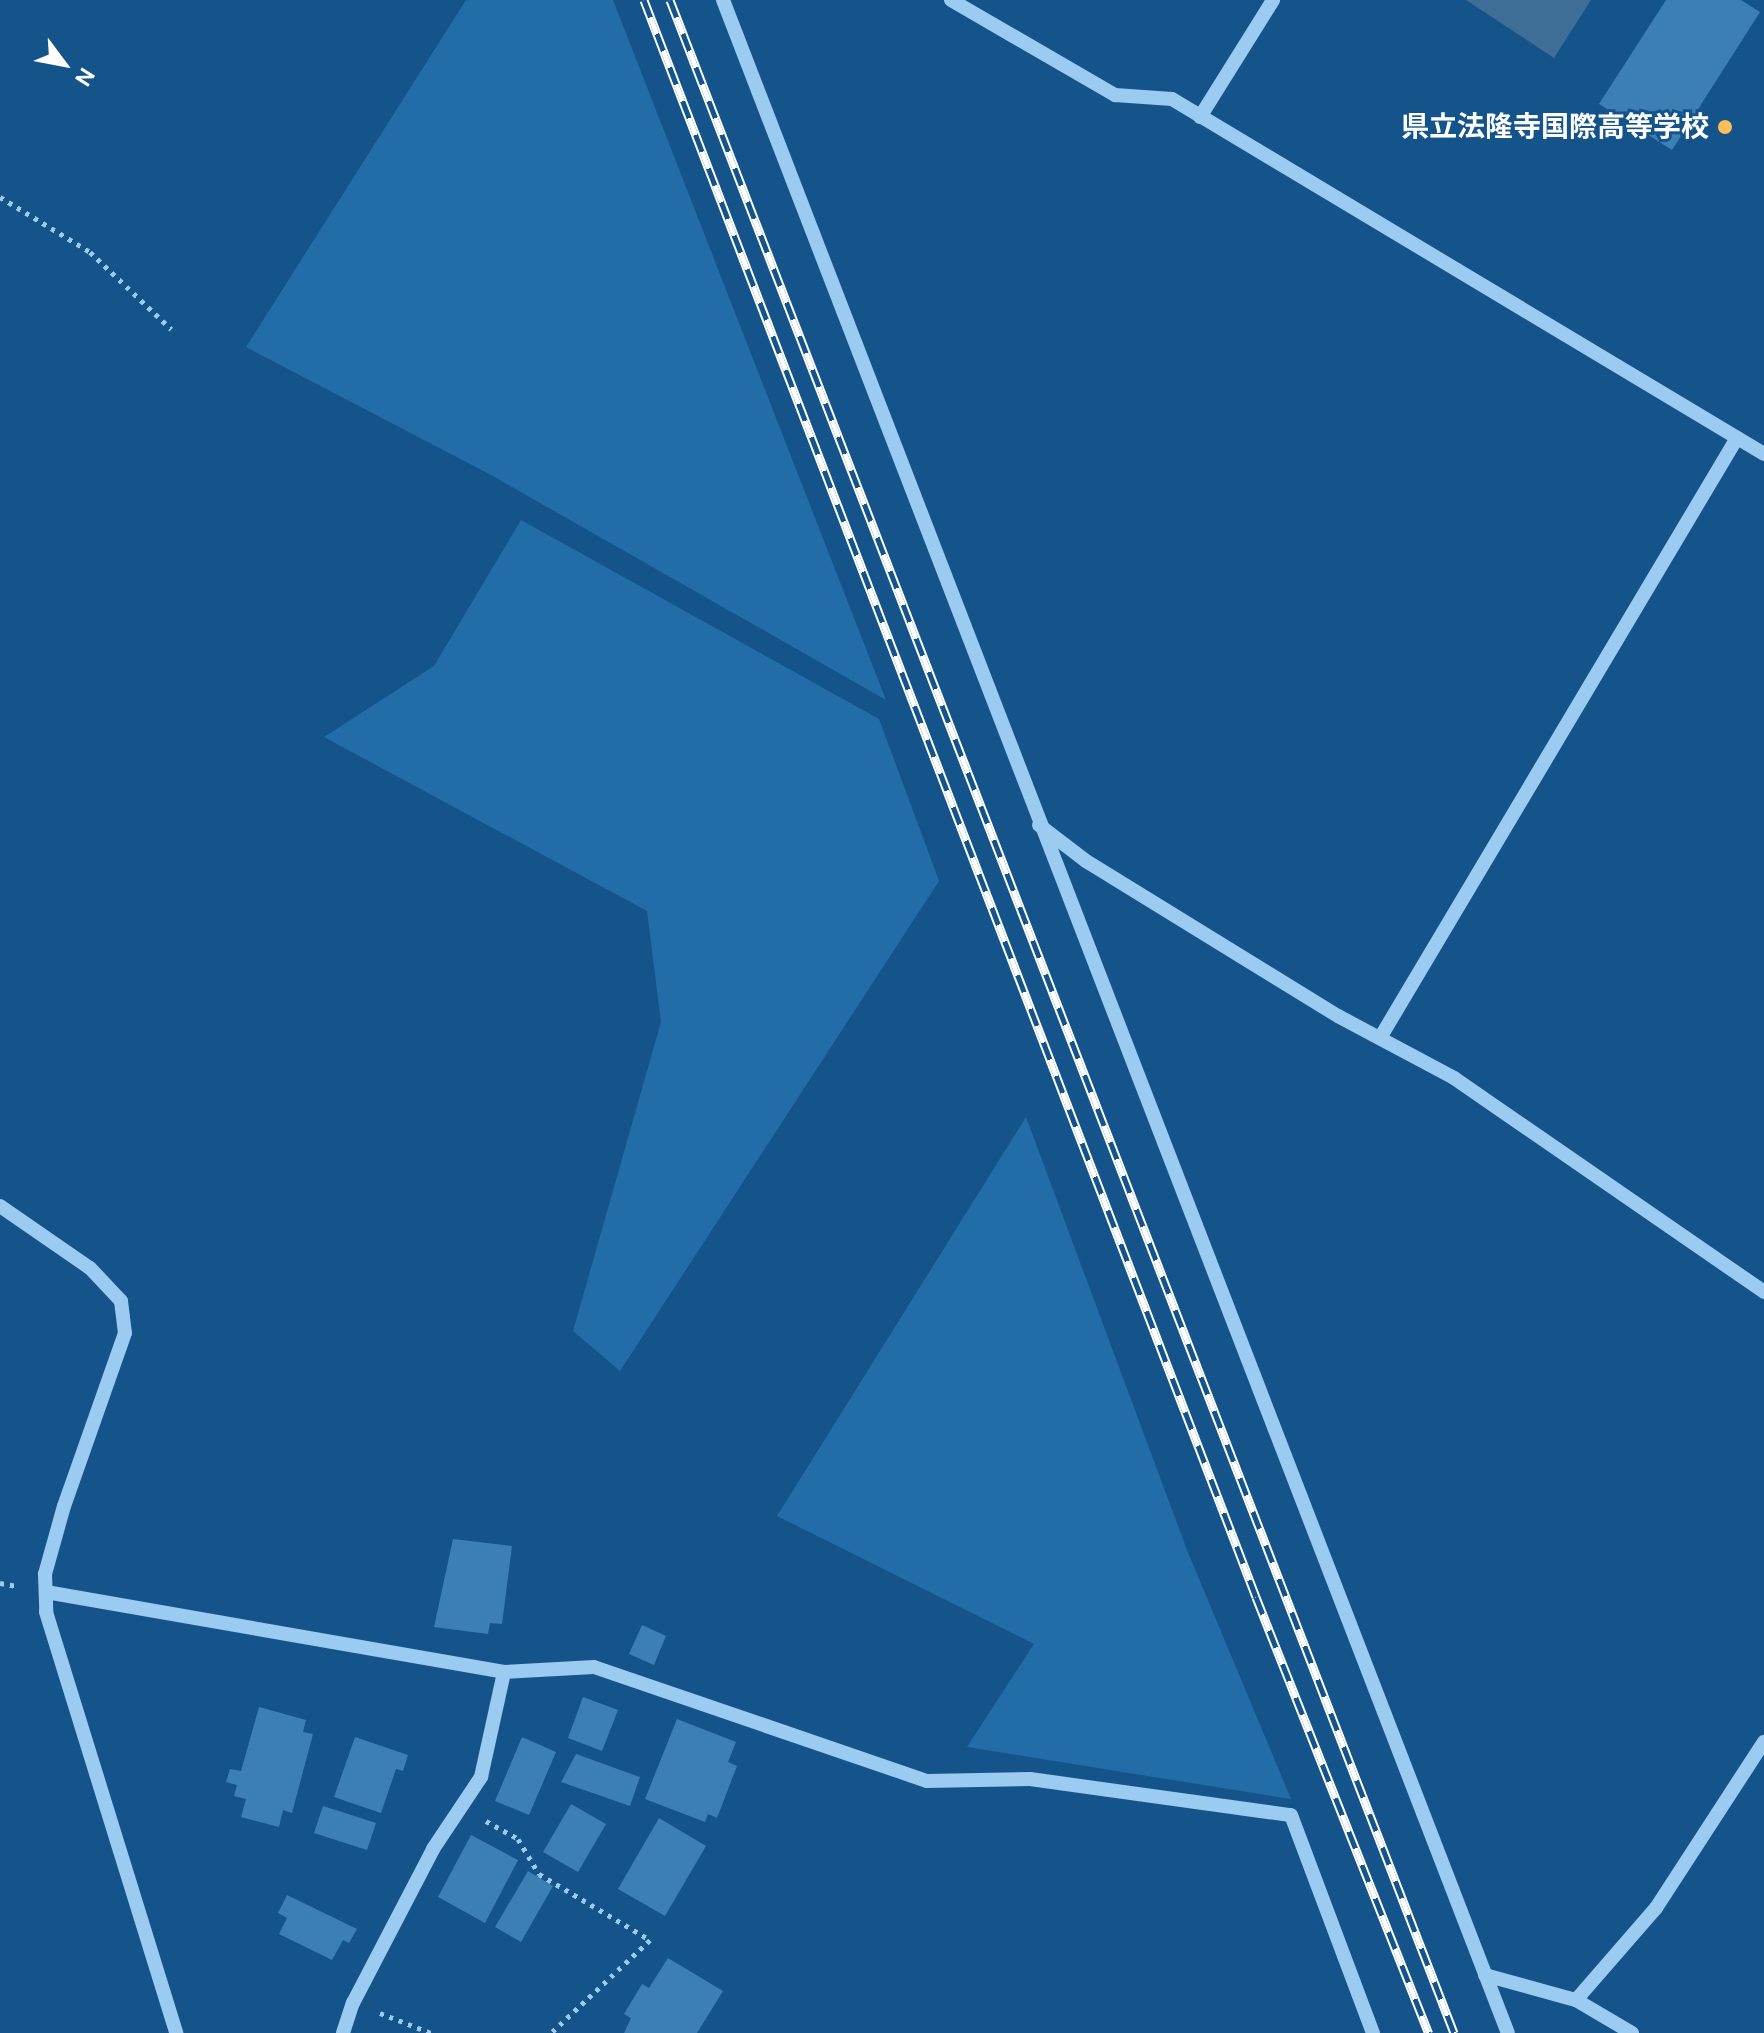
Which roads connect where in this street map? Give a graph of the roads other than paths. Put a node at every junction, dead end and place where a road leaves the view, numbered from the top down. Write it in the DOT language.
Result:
graph roads {
  1 [pos="723,0"];
  2 [pos="951,0"];
  3 [pos="1273,0"];
  4 [pos="1200,117"];
  5 [pos="1737,438"];
  6 [pos="1764,454"];
  7 [pos="1039,825"];
  8 [pos="1380,1038"];
  9 [pos="0,1206"];
  10 [pos="1764,1292"];
  11 [pos="46,1592"];
  12 [pos="504,1672"];
  13 [pos="1764,1742"];
  14 [pos="1485,1975"];
  15 [pos="1576,2000"];
  16 [pos="176,2033"];
  17 [pos="343,2033"];
  18 [pos="1373,2033"];
  19 [pos="1508,2033"];
  20 [pos="1632,2033"];
  1 -- 7 [label="street"];
  2 -- 4 [label="street"];
  3 -- 4 [label="street"];
  4 -- 5 [label="street"];
  5 -- 6 [label="street"];
  5 -- 8 [label="street"];
  7 -- 8 [label="street"];
  7 -- 14 [label="street"];
  8 -- 10 [label="street"];
  9 -- 11 [label="street"];
  11 -- 12 [label="street"];
  11 -- 16 [label="street"];
  12 -- 17 [label="street"];
  12 -- 18 [label="street"];
  13 -- 15 [label="street"];
  14 -- 15 [label="street"];
  14 -- 19 [label="street"];
  15 -- 20 [label="street"];
}
